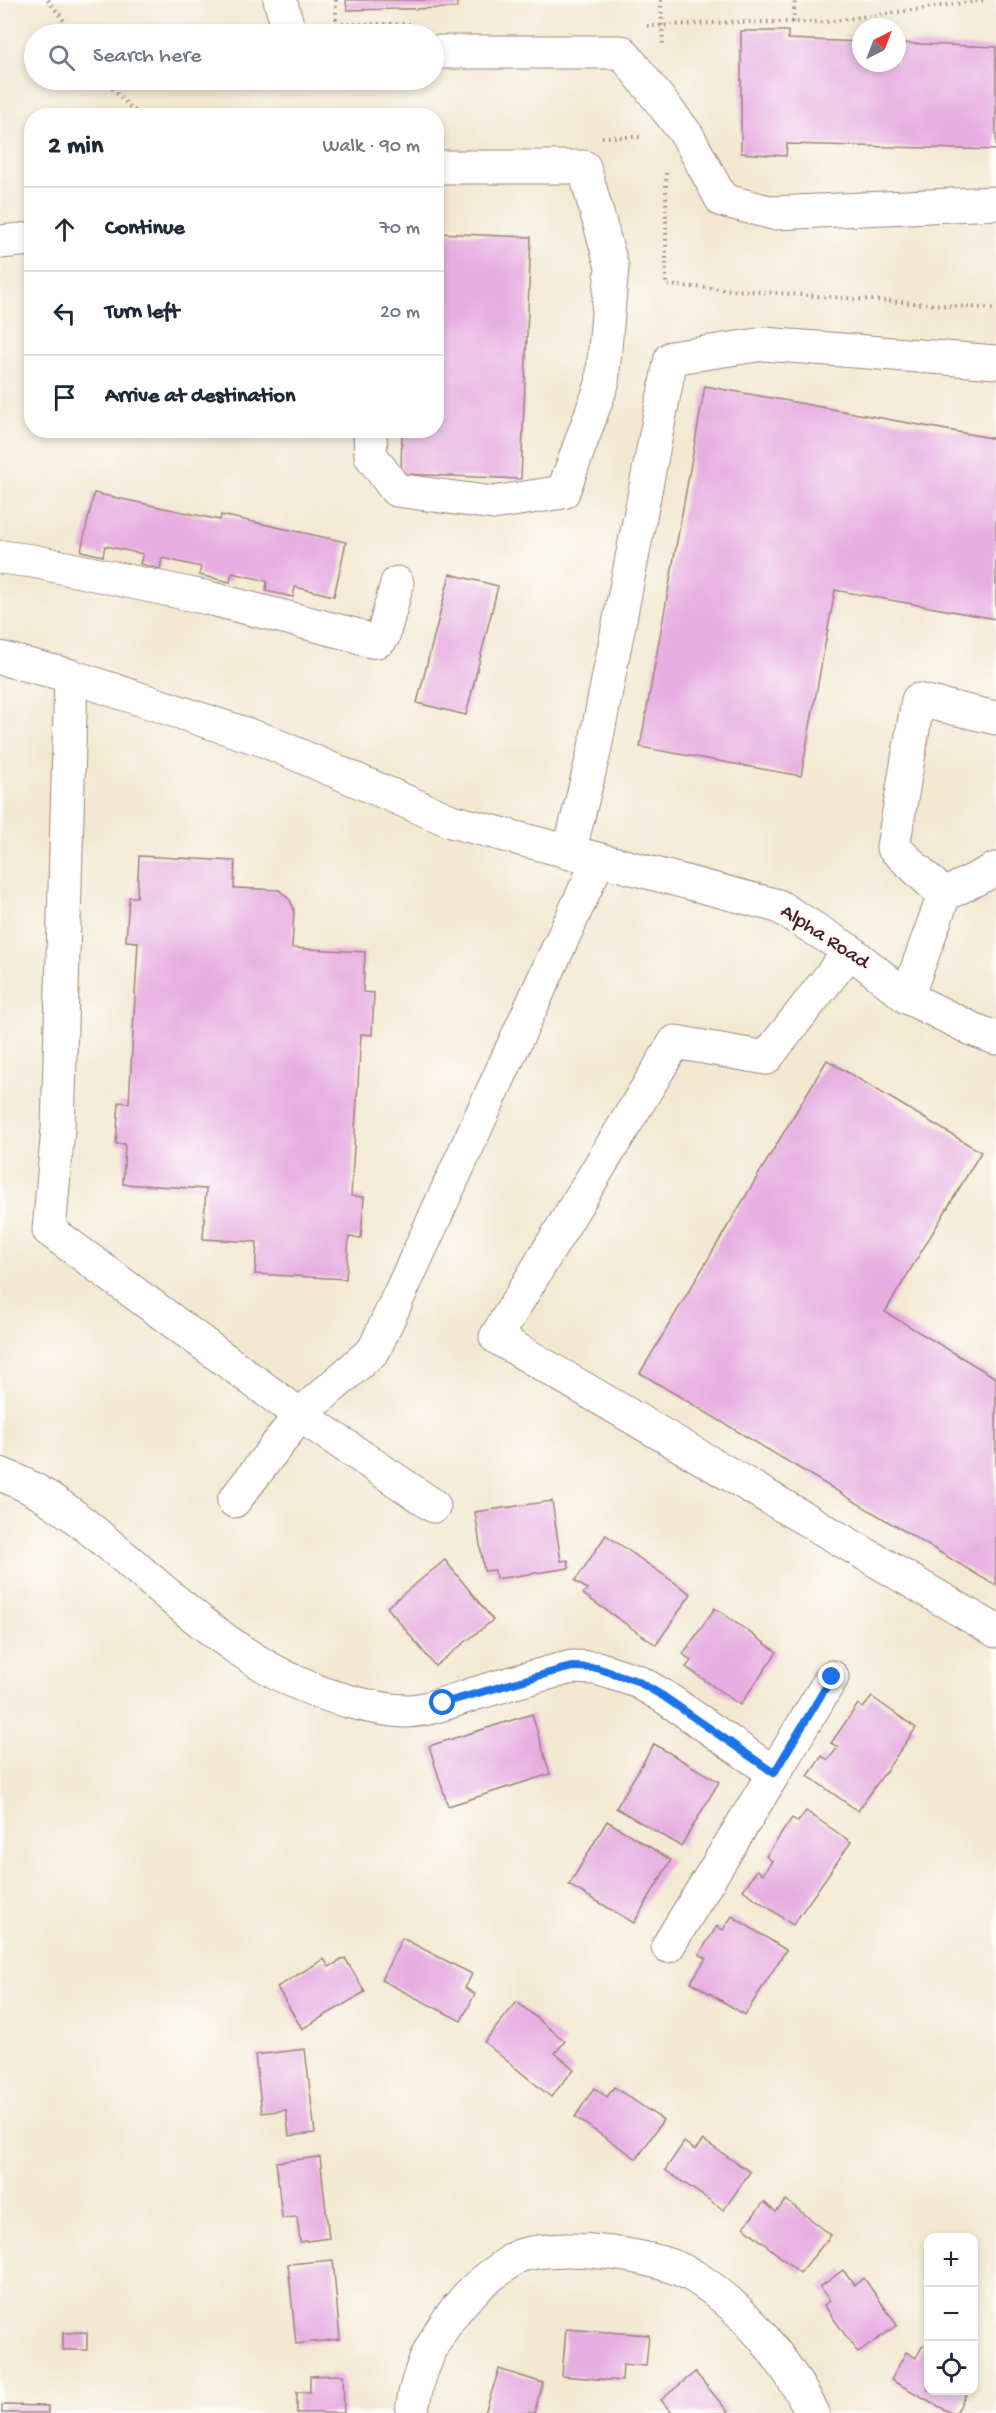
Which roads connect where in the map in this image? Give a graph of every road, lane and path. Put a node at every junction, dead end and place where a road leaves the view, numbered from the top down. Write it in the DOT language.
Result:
graph roads {
  1 [pos="48,0"];
  2 [pos="280,0"];
  3 [pos="336,0"];
  4 [pos="661,0"];
  5 [pos="795,0"];
  6 [pos="984,0"];
  7 [pos="794,22"];
  8 [pos="66,24"];
  9 [pos="287,24"];
  10 [pos="336,24"];
  11 [pos="640,26"];
  12 [pos="663,27"];
  13 [pos="444,39"];
  14 [pos="663,57"];
  15 [pos="114,90"];
  16 [pos="131,108"];
  17 [pos="444,167"];
  18 [pos="996,203"];
  19 [pos="24,240"];
  20 [pos="0,242"];
  21 [pos="996,362"];
  22 [pos="370,438"];
  23 [pos="0,557"];
  24 [pos="397,583"];
  25 [pos="0,658"];
  26 [pos="71,676"];
  27 [pos="996,718"];
  28 [pos="584,857"];
  29 [pos="996,869"];
  30 [pos="944,895"];
  31 [pos="850,951"];
  32 [pos="907,997"];
  33 [pos="996,1038"];
  34 [pos="300,1415"];
  35 [pos="0,1474"];
  36 [pos="234,1501"];
  37 [pos="434,1506"];
  38 [pos="996,1631"];
  39 [pos="832,1677"];
  40 [pos="774,1773"];
  41 [pos="668,1946"];
  42 [pos="412,2413"];
  43 [pos="813,2413"];
  1 -- 8 [label="path"];
  2 -- 9 [label="street"];
  3 -- 10 [label="path"];
  4 -- 12 [label="path"];
  5 -- 7 [label="path"];
  6 -- 7 [label="path"];
  7 -- 12 [label="path"];
  11 -- 12 [label="path"];
  12 -- 14 [label="path"];
  13 -- 18 [label="street"];
  15 -- 16 [label="path"];
  17 -- 22 [label="street"];
  19 -- 20 [label="street"];
  21 -- 28 [label="street"];
  23 -- 24 [label="street"];
  25 -- 26 [label="street, Alpha Road"];
  26 -- 28 [label="street, Alpha Road"];
  26 -- 34 [label="street"];
  27 -- 30 [label="street"];
  28 -- 31 [label="street, Alpha Road"];
  28 -- 34 [label="street"];
  29 -- 30 [label="street"];
  30 -- 32 [label="street"];
  31 -- 32 [label="street, Alpha Road"];
  31 -- 38 [label="street"];
  32 -- 33 [label="street, Alpha Road"];
  34 -- 36 [label="street"];
  34 -- 37 [label="street"];
  35 -- 40 [label="street"];
  39 -- 40 [label="street"];
  40 -- 41 [label="street"];
  42 -- 43 [label="street"];
}
